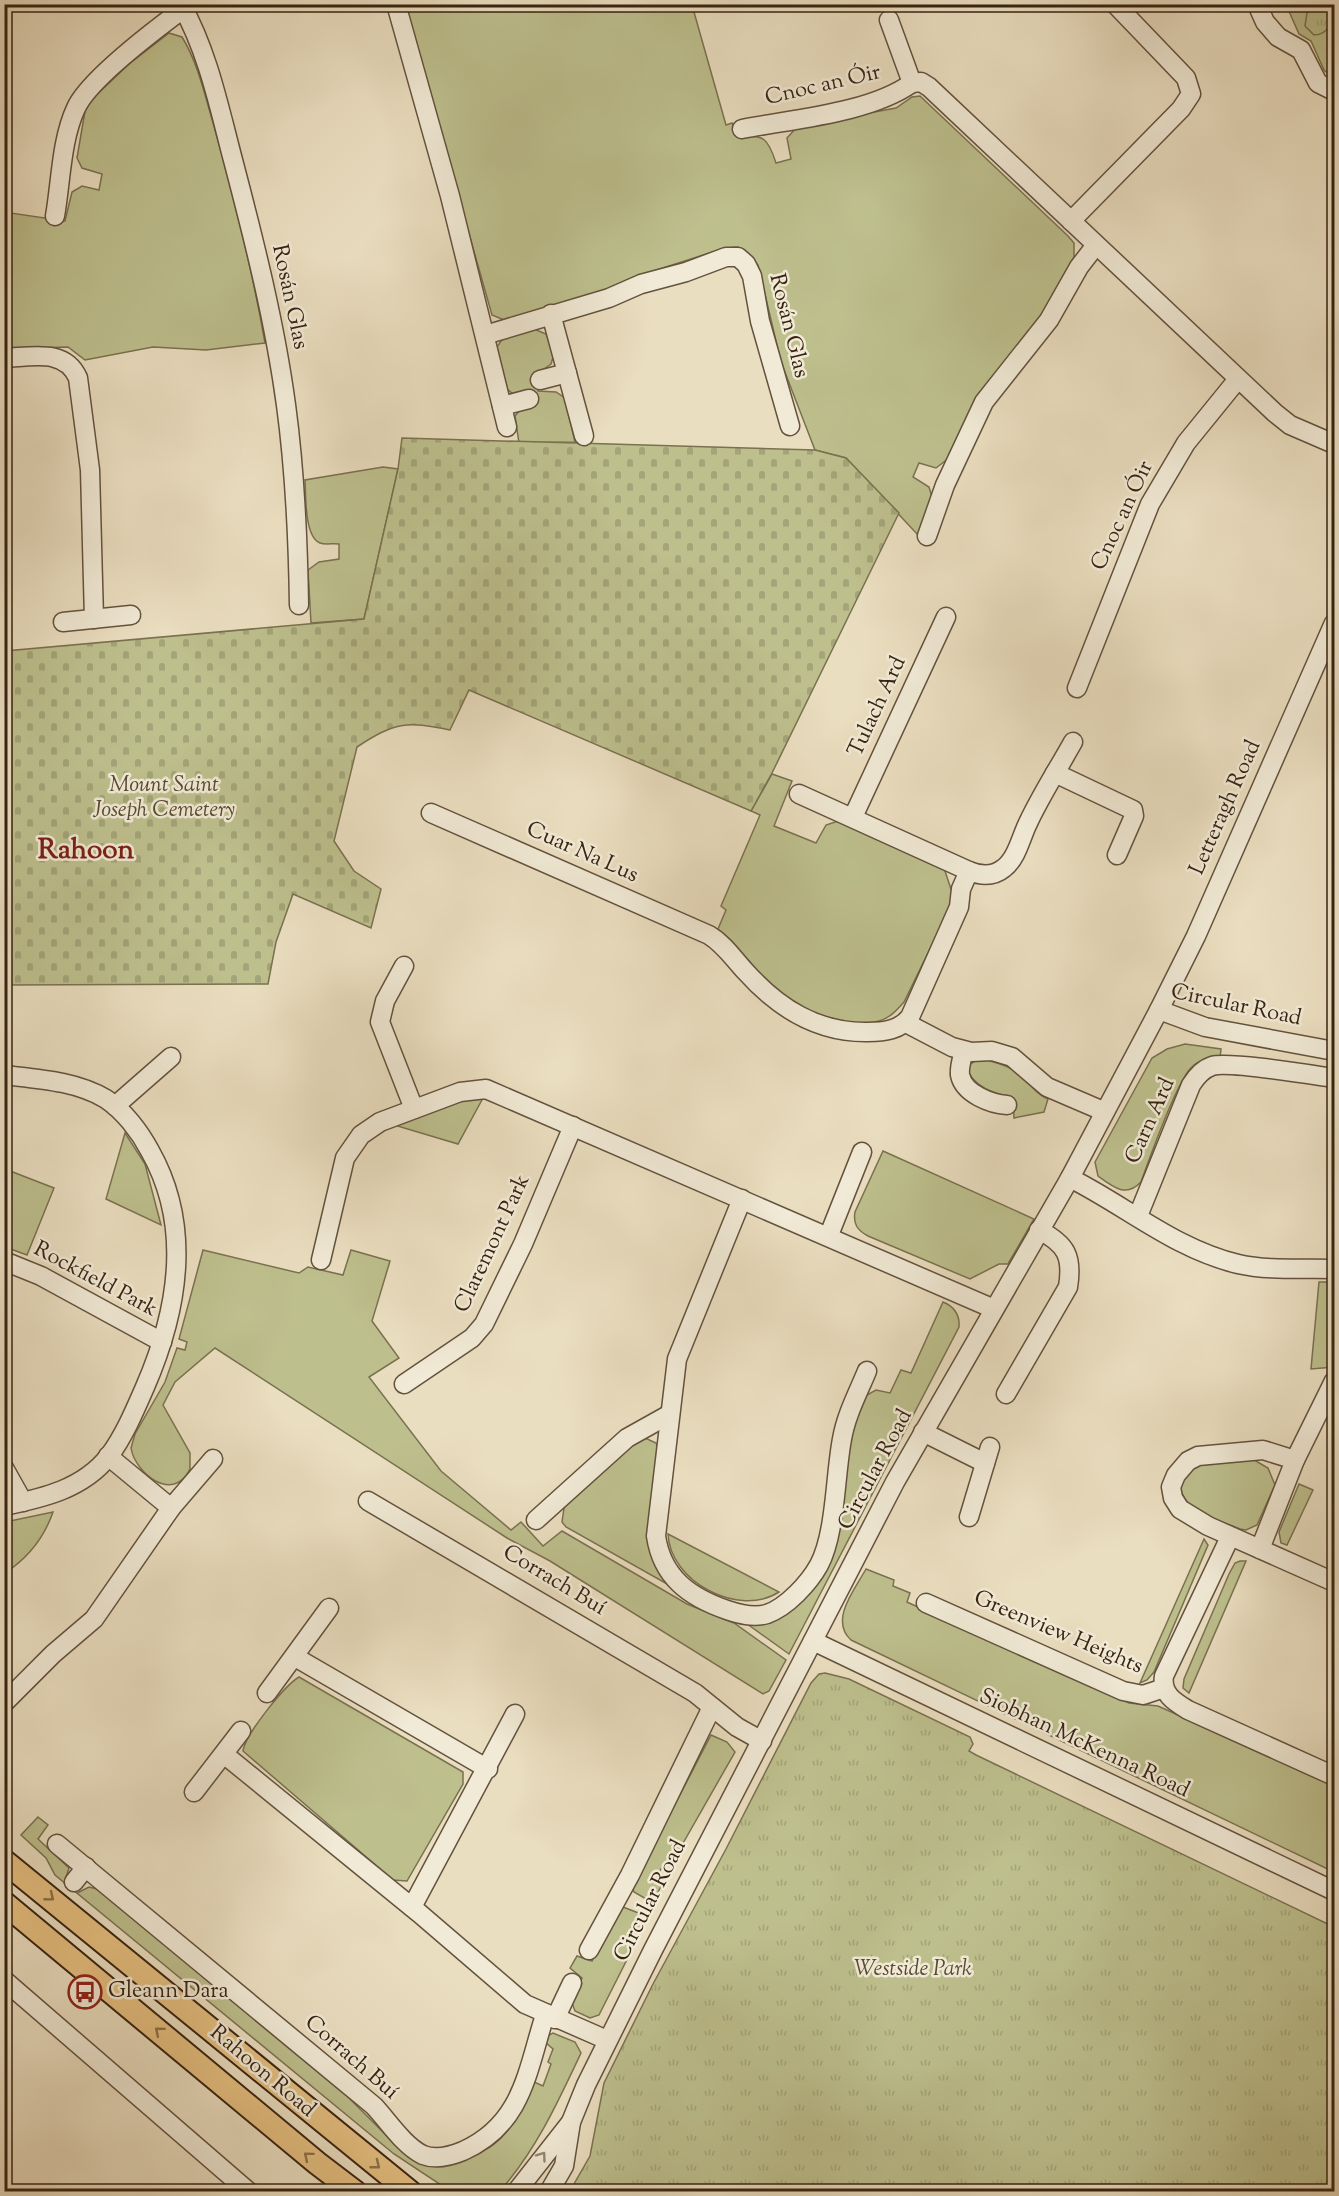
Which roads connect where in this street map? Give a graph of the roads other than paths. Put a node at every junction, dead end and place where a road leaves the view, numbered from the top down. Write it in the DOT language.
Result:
graph roads {
  1 [pos="396,4"];
  2 [pos="1115,4"];
  3 [pos="1257,4"];
  4 [pos="182,7"];
  5 [pos="889,21"];
  6 [pos="912,82"];
  7 [pos="1335,91"];
  8 [pos="742,129"];
  9 [pos="56,216"];
  10 [pos="1071,220"];
  11 [pos="1096,245"];
  12 [pos="551,314"];
  13 [pos="485,335"];
  14 [pos="4,358"];
  15 [pos="567,373"];
  16 [pos="1238,379"];
  17 [pos="540,380"];
  18 [pos="529,399"];
  19 [pos="502,406"];
  20 [pos="790,426"];
  21 [pos="507,427"];
  22 [pos="584,436"];
  23 [pos="1335,444"];
  24 [pos="927,536"];
  25 [pos="299,605"];
  26 [pos="131,615"];
  27 [pos="946,617"];
  28 [pos="94,619"];
  29 [pos="63,622"];
  30 [pos="1335,623"];
  31 [pos="1077,688"];
  32 [pos="1073,741"];
  33 [pos="1055,773"];
  34 [pos="799,794"];
  35 [pos="431,813"];
  36 [pos="853,817"];
  37 [pos="1118,855"];
  38 [pos="969,871"];
  39 [pos="404,966"];
  40 [pos="1159,1011"];
  41 [pos="906,1023"];
  42 [pos="964,1051"];
  43 [pos="1335,1051"];
  44 [pos="171,1057"];
  45 [pos="4,1075"];
  46 [pos="1335,1078"];
  47 [pos="1007,1105"];
  48 [pos="115,1106"];
  49 [pos="414,1109"];
  50 [pos="1103,1111"];
  51 [pos="573,1126"];
  52 [pos="862,1152"];
  53 [pos="1070,1178"];
  54 [pos="742,1199"];
  55 [pos="1138,1216"];
  56 [pos="1039,1230"];
  57 [pos="829,1235"];
  58 [pos="321,1260"];
  59 [pos="4,1261"];
  60 [pos="1335,1269"];
  61 [pos="994,1309"];
  62 [pos="162,1342"];
  63 [pos="867,1371"];
  64 [pos="1335,1381"];
  65 [pos="404,1384"];
  66 [pos="1006,1395"];
  67 [pos="670,1414"];
  68 [pos="923,1432"];
  69 [pos="108,1456"];
  70 [pos="213,1459"];
  71 [pos="1295,1460"];
  72 [pos="4,1468"];
  73 [pos="368,1501"];
  74 [pos="23,1502"];
  75 [pos="4,1506"];
  76 [pos="171,1508"];
  77 [pos="969,1517"];
  78 [pos="536,1520"];
  79 [pos="1230,1537"];
  80 [pos="1260,1549"];
  81 [pos="1335,1582"];
  82 [pos="926,1603"];
  83 [pos="329,1608"];
  84 [pos="813,1641"];
  85 [pos="295,1658"];
  86 [pos="1164,1688"];
  87 [pos="267,1693"];
  88 [pos="4,1703"];
  89 [pos="712,1707"];
  90 [pos="515,1714"];
  91 [pos="241,1731"];
  92 [pos="762,1741"];
  93 [pos="225,1755"];
  94 [pos="488,1769"];
  95 [pos="1335,1776"];
  96 [pos="194,1792"];
  97 [pos="57,1844"];
  98 [pos="4,1861"];
  99 [pos="86,1868"];
  100 [pos="74,1882"];
  101 [pos="1335,1891"];
  102 [pos="4,1903"];
  103 [pos="412,1907"];
  104 [pos="590,1950"];
  105 [pos="4,1980"];
  106 [pos="572,1983"];
  107 [pos="550,2017"];
  108 [pos="607,2040"];
  109 [pos="571,2122"];
  110 [pos="249,2192"];
  111 [pos="355,2192"];
  112 [pos="410,2192"];
  113 [pos="516,2192"];
  114 [pos="549,2192"];
  1 -- 13 [label="street"];
  2 -- 10 [label="street"];
  3 -- 7 [label="street"];
  4 -- 9 [label="street, Rosán Glas"];
  4 -- 25 [label="street, Rosán Glas"];
  5 -- 6 [label="street, Cnoc an Óir"];
  6 -- 8 [label="street, Cnoc an Óir"];
  6 -- 10 [label="street, Cnoc an Óir"];
  10 -- 11 [label="street, Cnoc an Óir"];
  11 -- 16 [label="street, Cnoc an Óir"];
  11 -- 24 [label="street"];
  12 -- 13 [label="street, Rosán Glas"];
  12 -- 15 [label="street"];
  12 -- 20 [label="street, Rosán Glas"];
  13 -- 19 [label="street"];
  14 -- 28 [label="street"];
  15 -- 17 [label="street"];
  15 -- 22 [label="street"];
  16 -- 23 [label="street, Cnoc an Óir"];
  16 -- 31 [label="street, Cnoc an Óir"];
  18 -- 19 [label="street"];
  19 -- 21 [label="street"];
  26 -- 28 [label="street"];
  27 -- 36 [label="street, Tulach Ard"];
  28 -- 29 [label="street"];
  30 -- 40 [label="street, Letteragh Road"];
  32 -- 33 [label="street"];
  33 -- 37 [label="street"];
  33 -- 38 [label="street"];
  34 -- 36 [label="street"];
  35 -- 41 [label="street, Cuar Na Lus"];
  36 -- 38 [label="street"];
  38 -- 41 [label="street"];
  39 -- 49 [label="street"];
  40 -- 43 [label="street, Circular Road"];
  40 -- 50 [label="street, Circular Road"];
  41 -- 42 [label="street"];
  42 -- 47 [label="street"];
  42 -- 50 [label="street"];
  44 -- 48 [label="street"];
  45 -- 48 [label="street, Rockfield Park"];
  46 -- 55 [label="street, Carn Ard"];
  48 -- 62 [label="street, Rockfield Park"];
  49 -- 51 [label="street"];
  49 -- 58 [label="street"];
  50 -- 53 [label="street, Circular Road"];
  51 -- 54 [label="street"];
  51 -- 65 [label="street, Claremont Park"];
  52 -- 57 [label="street"];
  53 -- 55 [label="street"];
  53 -- 56 [label="street, Circular Road"];
  54 -- 57 [label="street"];
  54 -- 67 [label="street"];
  55 -- 60 [label="street"];
  56 -- 61 [label="street, Circular Road"];
  56 -- 66 [label="street"];
  57 -- 61 [label="street"];
  59 -- 62 [label="street, Rockfield Park"];
  61 -- 68 [label="street, Circular Road"];
  62 -- 69 [label="street, Rockfield Park"];
  63 -- 67 [label="street"];
  64 -- 71 [label="street"];
  67 -- 78 [label="street"];
  68 -- 77 [label="street"];
  68 -- 84 [label="street, Circular Road"];
  69 -- 74 [label="street, Rockfield Park"];
  69 -- 76 [label="street"];
  70 -- 76 [label="street"];
  71 -- 79 [label="street"];
  71 -- 80 [label="street"];
  72 -- 74 [label="street"];
  73 -- 89 [label="street, Corrach Buí"];
  74 -- 75 [label="street, Rockfield Park"];
  76 -- 88 [label="street"];
  79 -- 80 [label="street"];
  79 -- 86 [label="street, Greenview Heights"];
  80 -- 81 [label="street"];
  82 -- 86 [label="street, Greenview Heights"];
  83 -- 85 [label="street"];
  84 -- 92 [label="street, Circular Road"];
  84 -- 101 [label="street, Siobhan McKenna Road"];
  85 -- 87 [label="street"];
  85 -- 94 [label="street"];
  86 -- 95 [label="street"];
  89 -- 92 [label="street, Corrach Buí"];
  89 -- 104 [label="street"];
  90 -- 94 [label="street"];
  91 -- 93 [label="street"];
  92 -- 108 [label="street, Circular Road"];
  93 -- 96 [label="street"];
  93 -- 103 [label="street"];
  94 -- 103 [label="street"];
  97 -- 99 [label="street, Corrach Buí"];
  98 -- 112 [label="main road, Rahoon Road, one-way"];
  99 -- 100 [label="street"];
  99 -- 107 [label="street, Corrach Buí"];
  111 -- 102 [label="main road, Rahoon Road, one-way"];
  103 -- 107 [label="street"];
  105 -- 110 [label="street"];
  106 -- 107 [label="street, Corrach Buí"];
  107 -- 108 [label="street"];
  108 -- 109 [label="street, Circular Road"];
  113 -- 109 [label="street, Circular Road, one-way"];
  109 -- 114 [label="street, Circular Road"];
}
